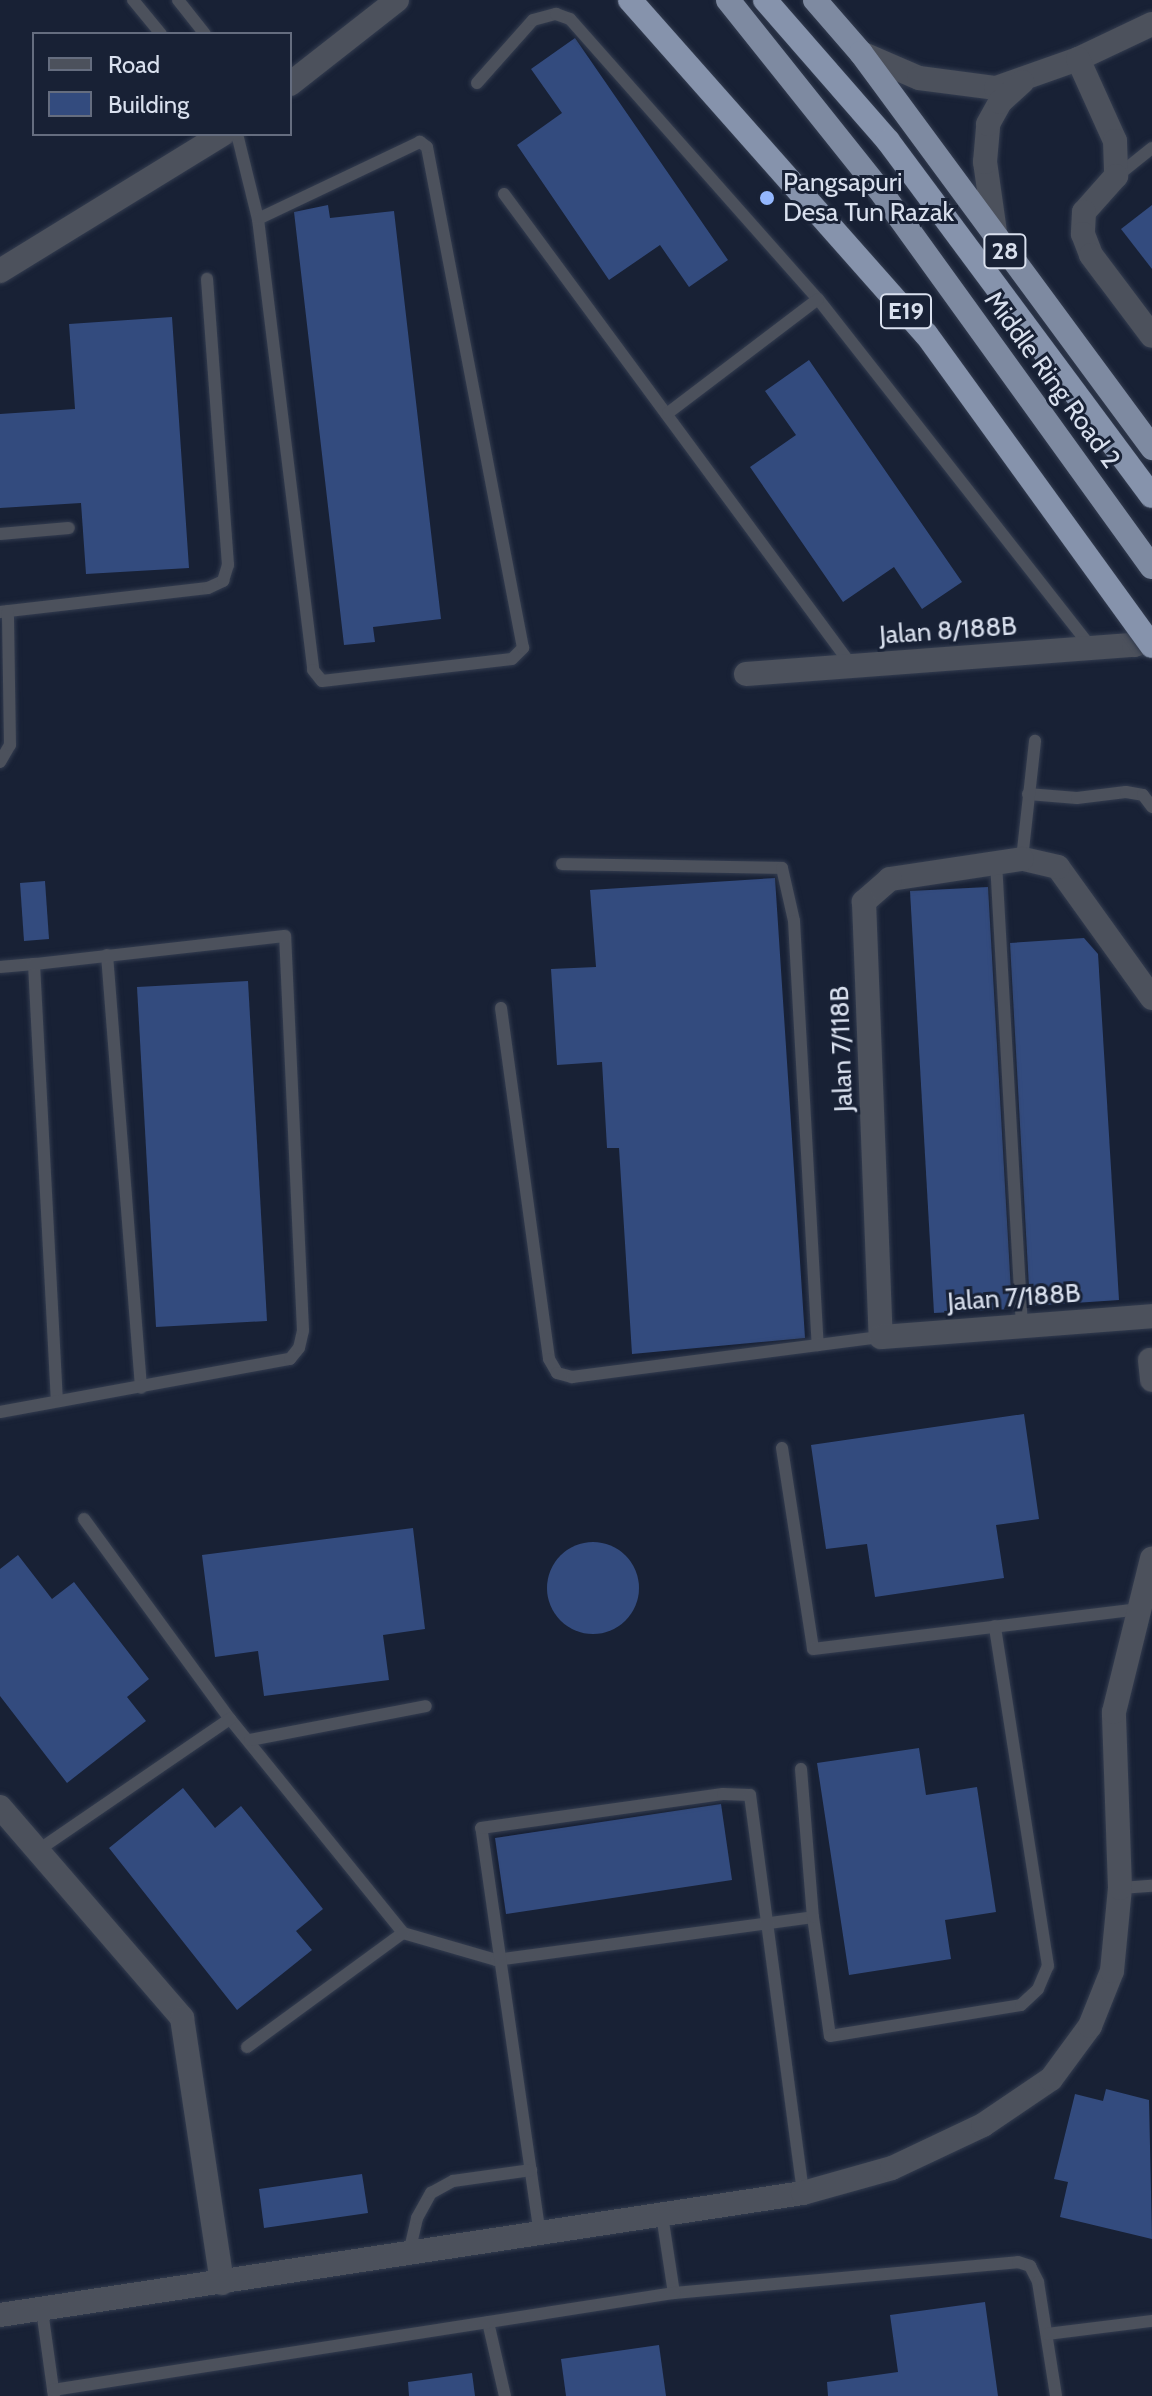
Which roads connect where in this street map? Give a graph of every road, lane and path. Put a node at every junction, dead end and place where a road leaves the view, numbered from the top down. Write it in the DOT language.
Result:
graph roads {
  1 [pos="133,0"];
  2 [pos="178,0"];
  3 [pos="397,0"];
  4 [pos="630,0"];
  5 [pos="728,0"];
  6 [pos="765,0"];
  7 [pos="815,0"];
  8 [pos="1152,24"];
  9 [pos="159,32"];
  10 [pos="203,32"];
  11 [pos="861,53"];
  12 [pos="1078,59"];
  13 [pos="1024,80"];
  14 [pos="292,82"];
  15 [pos="477,83"];
  16 [pos="220,136"];
  17 [pos="237,136"];
  18 [pos="1152,148"];
  19 [pos="1116,176"];
  20 [pos="504,194"];
  21 [pos="258,219"];
  22 [pos="996,239"];
  23 [pos="0,271"];
  24 [pos="207,279"];
  25 [pos="818,299"];
  26 [pos="1152,336"];
  27 [pos="668,413"];
  28 [pos="1152,448"];
  29 [pos="1152,496"];
  30 [pos="69,528"];
  31 [pos="0,534"];
  32 [pos="1152,567"];
  33 [pos="4,612"];
  34 [pos="1152,639"];
  35 [pos="1152,646"];
  36 [pos="1093,648"];
  37 [pos="852,666"];
  38 [pos="746,674"];
  39 [pos="1035,741"];
  40 [pos="0,762"];
  41 [pos="1028,794"];
  42 [pos="1152,807"];
  43 [pos="1022,859"];
  44 [pos="996,862"];
  45 [pos="562,864"];
  46 [pos="107,955"];
  47 [pos="34,964"];
  48 [pos="0,967"];
  49 [pos="1152,998"];
  50 [pos="501,1008"];
  51 [pos="1152,1316"];
  52 [pos="1022,1326"];
  53 [pos="881,1337"];
  54 [pos="818,1345"];
  55 [pos="141,1388"];
  56 [pos="57,1400"];
  57 [pos="0,1412"];
  58 [pos="782,1448"];
  59 [pos="84,1519"];
  60 [pos="1152,1559"];
  61 [pos="1141,1609"];
  62 [pos="995,1626"];
  63 [pos="426,1706"];
  64 [pos="230,1719"];
  65 [pos="250,1740"];
  66 [pos="801,1769"];
  67 [pos="0,1807"];
  68 [pos="37,1851"];
  69 [pos="1152,1886"];
  70 [pos="1120,1888"];
  71 [pos="813,1917"];
  72 [pos="768,1922"];
  73 [pos="403,1933"];
  74 [pos="496,1960"];
  75 [pos="247,2047"];
  76 [pos="531,2170"];
  77 [pos="803,2193"];
  78 [pos="662,2215"];
  79 [pos="540,2235"];
  80 [pos="409,2254"];
  81 [pos="222,2283"];
  82 [pos="674,2293"];
  83 [pos="42,2310"];
  84 [pos="0,2315"];
  85 [pos="1152,2321"];
  86 [pos="488,2322"];
  87 [pos="1047,2334"];
  88 [pos="53,2393"];
  89 [pos="505,2396"];
  90 [pos="1056,2396"];
  1 -- 9 [label="lane"];
  2 -- 10 [label="lane"];
  3 -- 14 [label="street"];
  4 -- 35 [label="highway, E19, bridge"];
  5 -- 32 [label="highway, Middle Ring Road 2 / 28"];
  6 -- 29 [label="highway"];
  7 -- 11 [label="highway, Middle Ring Road 2 / 28"];
  8 -- 12 [label="street"];
  11 -- 13 [label="street"];
  11 -- 22 [label="highway, Middle Ring Road 2 / 28"];
  12 -- 13 [label="street"];
  12 -- 19 [label="street"];
  13 -- 22 [label="street"];
  15 -- 25 [label="lane"];
  16 -- 23 [label="street"];
  17 -- 21 [label="lane"];
  18 -- 19 [label="lane"];
  19 -- 26 [label="street"];
  20 -- 27 [label="lane"];
  21 -- 21 [label="lane"];
  22 -- 28 [label="highway, Middle Ring Road 2 / 28"];
  24 -- 33 [label="lane"];
  25 -- 27 [label="lane"];
  25 -- 36 [label="lane"];
  27 -- 37 [label="lane"];
  30 -- 31 [label="lane"];
  33 -- 40 [label="lane"];
  34 -- 36 [label="street, Jalan 8/188B"];
  36 -- 37 [label="street, Jalan 8/188B"];
  37 -- 38 [label="street, Jalan 8/188B"];
  39 -- 41 [label="lane"];
  41 -- 42 [label="lane"];
  41 -- 43 [label="lane"];
  43 -- 44 [label="street"];
  43 -- 49 [label="street"];
  44 -- 52 [label="lane"];
  44 -- 53 [label="street, Jalan 7/118B"];
  45 -- 54 [label="lane"];
  46 -- 47 [label="lane"];
  46 -- 55 [label="lane"];
  46 -- 55 [label="lane"];
  47 -- 48 [label="lane"];
  47 -- 56 [label="lane"];
  50 -- 54 [label="lane"];
  51 -- 52 [label="street, Jalan 7/188B"];
  52 -- 53 [label="street, Jalan 7/188B"];
  53 -- 54 [label="lane"];
  55 -- 56 [label="lane"];
  56 -- 57 [label="lane"];
  58 -- 62 [label="lane"];
  59 -- 64 [label="lane"];
  60 -- 61 [label="street"];
  61 -- 62 [label="lane"];
  61 -- 70 [label="street"];
  62 -- 71 [label="lane"];
  63 -- 65 [label="lane"];
  64 -- 65 [label="lane"];
  64 -- 68 [label="lane"];
  65 -- 73 [label="lane"];
  66 -- 71 [label="lane"];
  67 -- 68 [label="street"];
  68 -- 81 [label="street"];
  69 -- 70 [label="lane"];
  70 -- 77 [label="street"];
  71 -- 72 [label="lane"];
  72 -- 74 [label="lane"];
  72 -- 74 [label="lane"];
  72 -- 77 [label="lane"];
  73 -- 74 [label="lane"];
  73 -- 75 [label="lane"];
  74 -- 76 [label="lane"];
  76 -- 79 [label="lane"];
  76 -- 80 [label="lane"];
  77 -- 78 [label="street"];
  78 -- 79 [label="street"];
  78 -- 82 [label="lane"];
  79 -- 80 [label="street"];
  80 -- 81 [label="street"];
  81 -- 83 [label="street"];
  82 -- 86 [label="lane"];
  82 -- 87 [label="lane"];
  83 -- 84 [label="street"];
  83 -- 88 [label="lane"];
  85 -- 87 [label="lane"];
  86 -- 88 [label="lane"];
  86 -- 89 [label="lane"];
  87 -- 90 [label="lane"];
}
